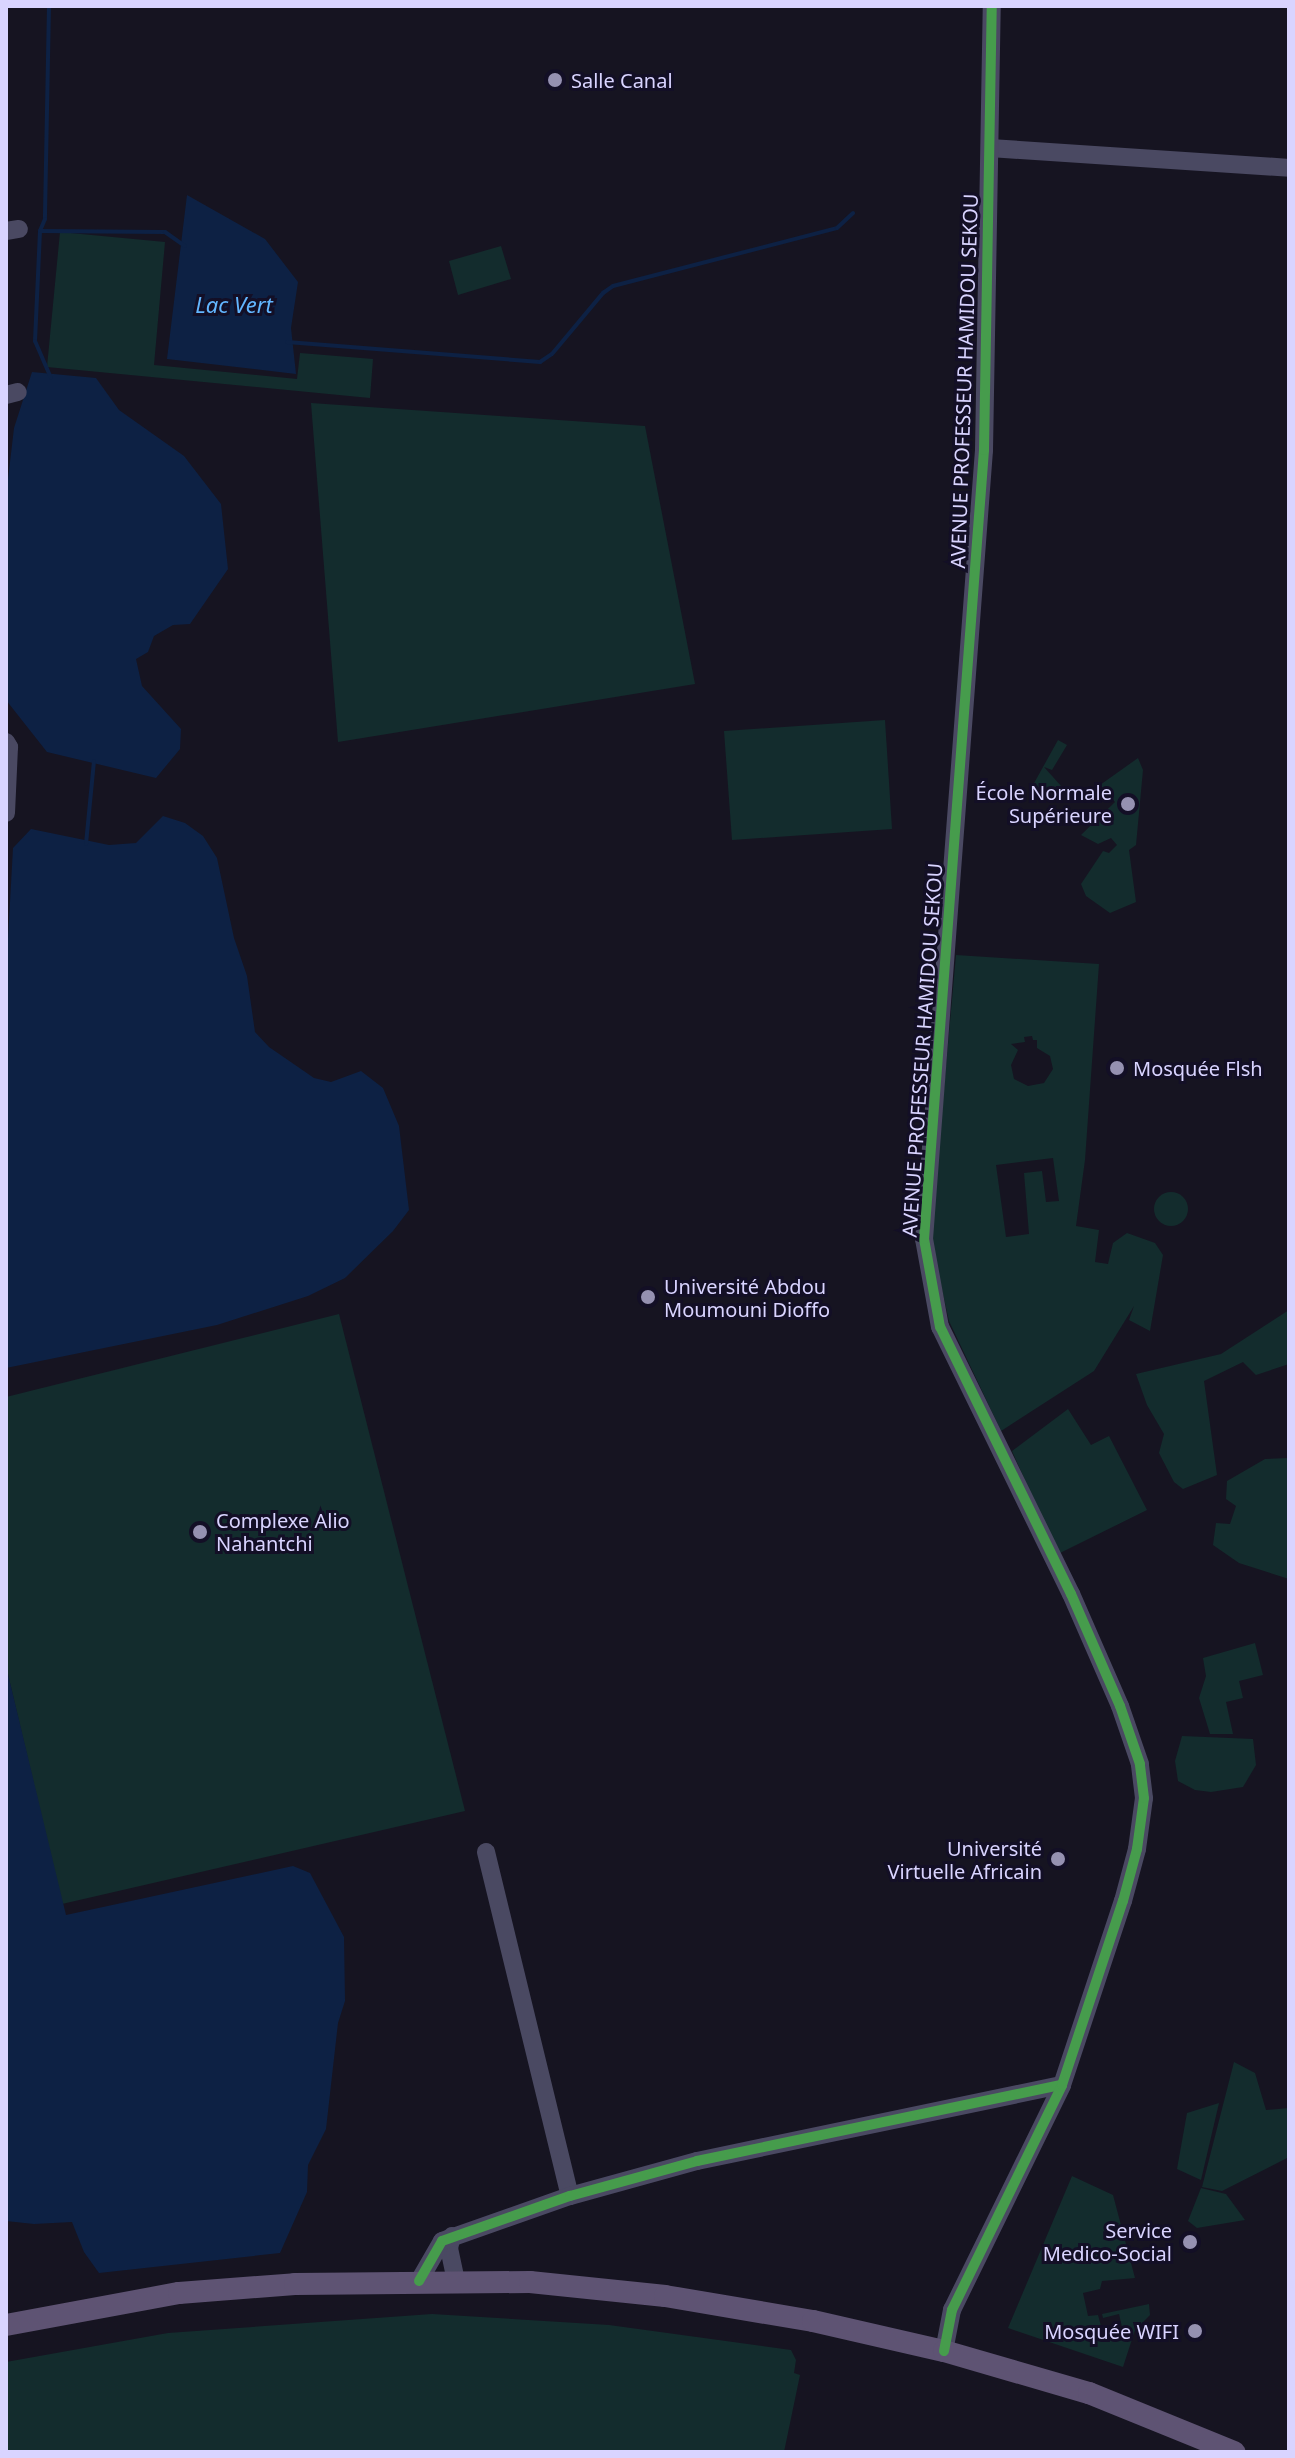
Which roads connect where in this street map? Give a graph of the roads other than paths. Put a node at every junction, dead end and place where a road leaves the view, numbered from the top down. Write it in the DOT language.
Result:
graph roads {
  1 [pos="992,6"];
  2 [pos="990,148"];
  3 [pos="1289,168"];
  4 [pos="6,742"];
  5 [pos="6,813"];
  6 [pos="486,1852"];
  7 [pos="1062,2085"];
  8 [pos="570,2196"];
  9 [pos="452,2236"];
  10 [pos="456,2280"];
  11 [pos="419,2281"];
  12 [pos="6,2325"];
  13 [pos="944,2351"];
  14 [pos="1234,2452"];
  1 -- 2 [label="street, AVENUE PROFESSEUR HAMIDOU SEKOU"];
  2 -- 3 [label="street"];
  2 -- 7 [label="street, AVENUE PROFESSEUR HAMIDOU SEKOU"];
  4 -- 5 [label="street"];
  6 -- 8 [label="street"];
  7 -- 8 [label="street"];
  7 -- 13 [label="street, AVENUE PROFESSEUR HAMIDOU SEKOU"];
  8 -- 9 [label="street"];
  9 -- 10 [label="street"];
  9 -- 11 [label="street"];
  10 -- 11 [label="main road"];
  10 -- 13 [label="main road"];
  11 -- 12 [label="main road"];
  13 -- 14 [label="main road"];
}
